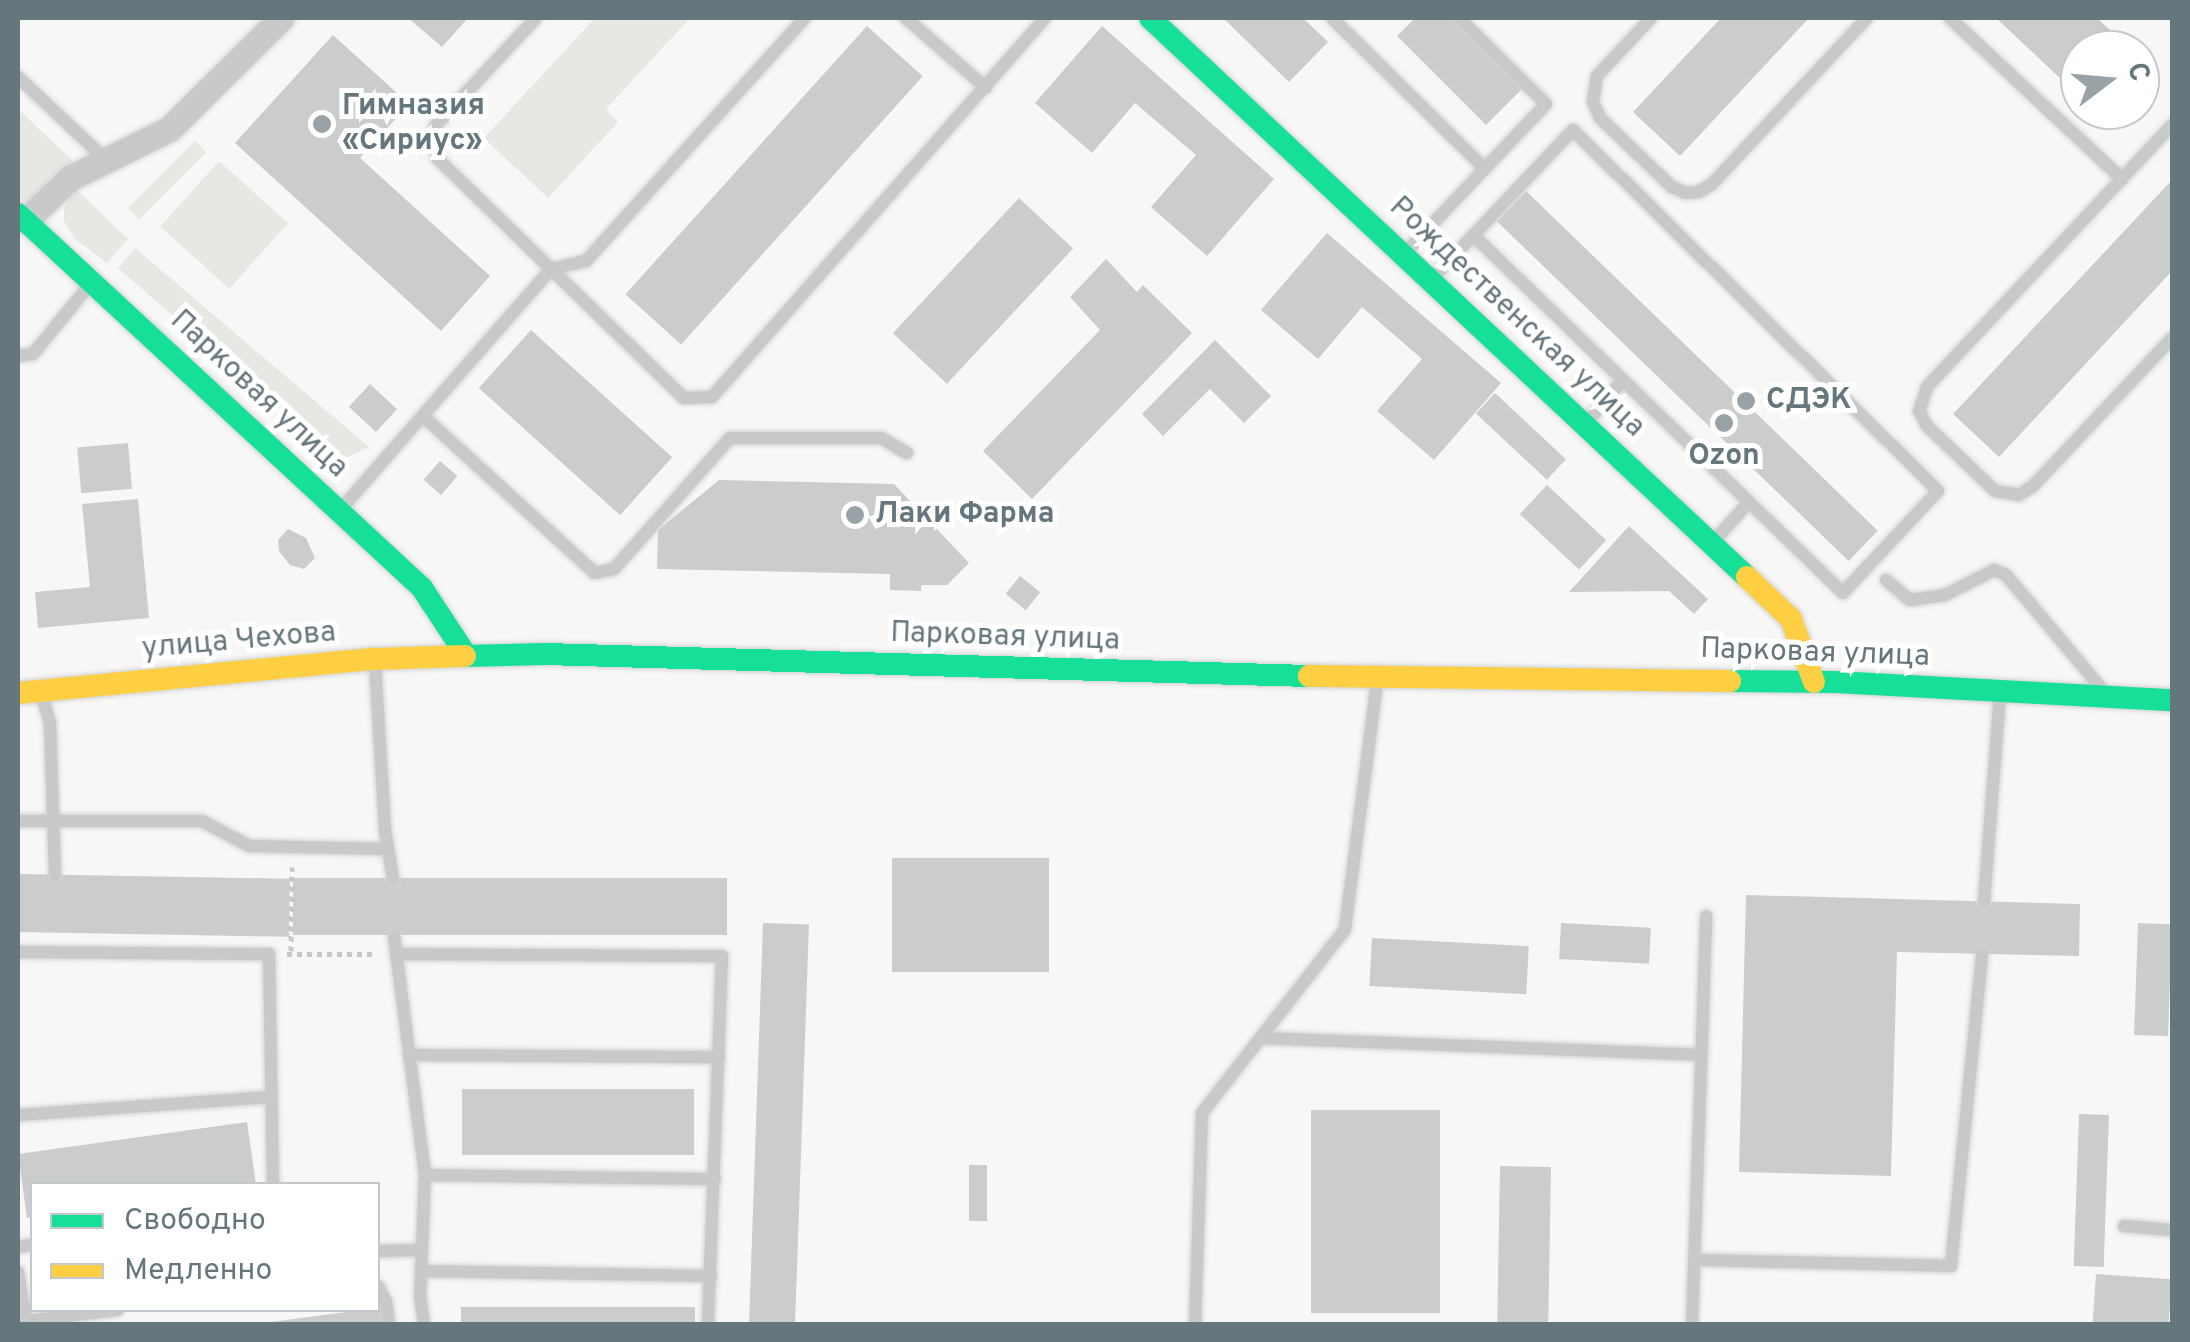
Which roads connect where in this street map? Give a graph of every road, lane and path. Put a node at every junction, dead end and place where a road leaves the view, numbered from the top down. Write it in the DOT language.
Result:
graph roads {
  1 [pos="281,18"];
  2 [pos="536,18"];
  3 [pos="805,18"];
  4 [pos="906,18"];
  5 [pos="1045,18"];
  6 [pos="1150,18"];
  7 [pos="1332,18"];
  8 [pos="1458,18"];
  9 [pos="1652,18"];
  10 [pos="1868,18"];
  11 [pos="1950,18"];
  12 [pos="18,76"];
  13 [pos="986,88"];
  14 [pos="2172,124"];
  15 [pos="106,159"];
  16 [pos="1484,168"];
  17 [pos="2122,179"];
  18 [pos="20,222"];
  19 [pos="1473,236"];
  20 [pos="1405,253"];
  21 [pos="551,269"];
  22 [pos="1432,279"];
  23 [pos="92,282"];
  24 [pos="2172,338"];
  25 [pos="18,356"];
  26 [pos="1623,380"];
  27 [pos="424,417"];
  28 [pos="1585,424"];
  29 [pos="907,454"];
  30 [pos="1750,502"];
  31 [pos="340,511"];
  32 [pos="1712,544"];
  33 [pos="1886,580"];
  34 [pos="466,655"];
  35 [pos="374,659"];
  36 [pos="1377,678"];
  37 [pos="1814,682"];
  38 [pos="2001,691"];
  39 [pos="29,692"];
  40 [pos="2108,696"];
  41 [pos="2172,700"];
  42 [pos="54,820"];
  43 [pos="18,821"];
  44 [pos="292,849"];
  45 [pos="388,849"];
  46 [pos="55,875"];
  47 [pos="393,879"];
  48 [pos="1984,902"];
  49 [pos="1706,916"];
  50 [pos="58,933"];
  51 [pos="394,936"];
  52 [pos="57,951"];
  53 [pos="18,952"];
  54 [pos="270,954"];
  55 [pos="291,954"];
  56 [pos="396,954"];
  57 [pos="1982,954"];
  58 [pos="1260,1038"];
  59 [pos="1699,1054"];
  60 [pos="409,1055"];
  61 [pos="719,1057"];
  62 [pos="271,1097"];
  63 [pos="18,1115"];
  64 [pos="425,1175"];
  65 [pos="715,1179"];
  66 [pos="272,1182"];
  67 [pos="2124,1226"];
  68 [pos="2172,1230"];
  69 [pos="380,1250"];
  70 [pos="422,1250"];
  71 [pos="1694,1260"];
  72 [pos="421,1271"];
  73 [pos="18,1272"];
  74 [pos="710,1276"];
  75 [pos="380,1290"];
  76 [pos="100,1312"];
  77 [pos="22,1321"];
  78 [pos="389,1324"];
  79 [pos="424,1324"];
  80 [pos="708,1324"];
  81 [pos="1195,1324"];
  82 [pos="1692,1324"];
  1 -- 15 [label="street"];
  2 -- 21 [label="lane"];
  3 -- 21 [label="lane"];
  4 -- 13 [label="lane"];
  5 -- 13 [label="lane"];
  6 -- 20 [label="main road, Рождественская улица"];
  7 -- 16 [label="lane"];
  8 -- 16 [label="lane"];
  9 -- 10 [label="lane"];
  11 -- 17 [label="lane"];
  12 -- 15 [label="lane"];
  13 -- 21 [label="lane"];
  14 -- 17 [label="lane"];
  15 -- 18 [label="street"];
  16 -- 20 [label="lane"];
  17 -- 24 [label="lane"];
  18 -- 23 [label="main road, Парковая улица"];
  19 -- 22 [label="lane"];
  19 -- 26 [label="lane"];
  19 -- 30 [label="lane"];
  20 -- 22 [label="main road, Рождественская улица"];
  21 -- 27 [label="lane"];
  22 -- 28 [label="main road, Рождественская улица"];
  23 -- 25 [label="lane"];
  23 -- 31 [label="main road, Парковая улица"];
  26 -- 28 [label="lane"];
  26 -- 30 [label="lane"];
  27 -- 29 [label="lane"];
  27 -- 31 [label="lane"];
  28 -- 32 [label="main road, Рождественская улица"];
  30 -- 32 [label="lane"];
  31 -- 34 [label="main road, Парковая улица"];
  32 -- 37 [label="main road, Рождественская улица"];
  33 -- 40 [label="lane"];
  34 -- 35 [label="main road, улица Чехова"];
  34 -- 36 [label="main road, Парковая улица"];
  35 -- 39 [label="main road, улица Чехова"];
  35 -- 45 [label="lane"];
  36 -- 37 [label="main road, Парковая улица"];
  36 -- 58 [label="lane"];
  37 -- 38 [label="main road, Парковая улица"];
  38 -- 40 [label="main road, Парковая улица"];
  38 -- 48 [label="lane"];
  39 -- 42 [label="lane"];
  40 -- 41 [label="main road, Парковая улица"];
  42 -- 43 [label="lane"];
  42 -- 44 [label="lane"];
  42 -- 46 [label="lane"];
  44 -- 45 [label="lane"];
  44 -- 55 [label="path"];
  45 -- 47 [label="lane"];
  49 -- 59 [label="lane"];
  50 -- 52 [label="lane"];
  51 -- 56 [label="lane"];
  52 -- 53 [label="lane"];
  52 -- 54 [label="lane"];
  54 -- 55 [label="path"];
  54 -- 62 [label="lane"];
  55 -- 56 [label="path"];
  56 -- 60 [label="lane"];
  56 -- 61 [label="lane"];
  57 -- 71 [label="lane"];
  58 -- 59 [label="lane"];
  58 -- 81 [label="lane"];
  59 -- 71 [label="lane"];
  60 -- 61 [label="lane"];
  60 -- 64 [label="lane"];
  61 -- 65 [label="lane"];
  62 -- 63 [label="lane"];
  62 -- 66 [label="lane"];
  64 -- 65 [label="lane"];
  64 -- 70 [label="lane"];
  65 -- 74 [label="lane"];
  67 -- 68 [label="lane"];
  69 -- 70 [label="lane"];
  70 -- 72 [label="lane"];
  71 -- 82 [label="lane"];
  72 -- 74 [label="lane"];
  72 -- 79 [label="lane"];
  73 -- 77 [label="lane"];
  74 -- 80 [label="lane"];
  75 -- 78 [label="lane"];
  76 -- 77 [label="lane"];
}
